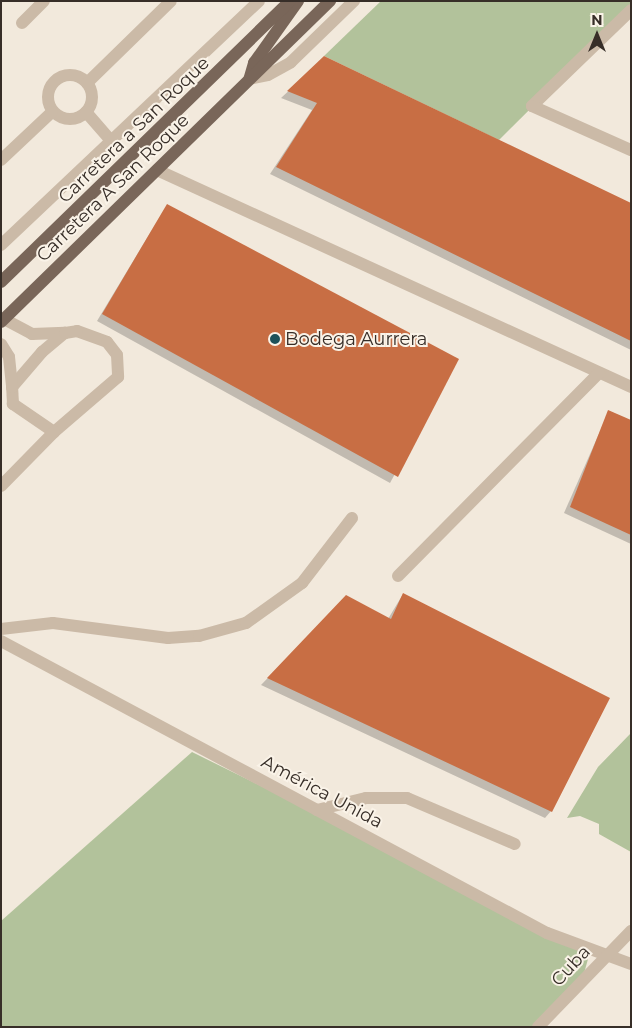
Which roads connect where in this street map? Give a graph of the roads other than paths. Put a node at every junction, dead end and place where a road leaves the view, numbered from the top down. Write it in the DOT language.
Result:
graph roads {
  1 [pos="44,1"];
  2 [pos="172,1"];
  3 [pos="259,1"];
  4 [pos="290,1"];
  5 [pos="298,1"];
  6 [pos="330,1"];
  7 [pos="354,1"];
  8 [pos="631,10"];
  9 [pos="22,23"];
  10 [pos="249,79"];
  11 [pos="87,82"];
  12 [pos="52,112"];
  13 [pos="86,112"];
  14 [pos="110,140"];
  15 [pos="631,150"];
  16 [pos="1,160"];
  17 [pos="157,170"];
  18 [pos="1,245"];
  19 [pos="1,282"];
  20 [pos="3,321"];
  21 [pos="65,333"];
  22 [pos="1,344"];
  23 [pos="599,373"];
  24 [pos="631,386"];
  25 [pos="12,387"];
  26 [pos="54,432"];
  27 [pos="1,486"];
  28 [pos="352,518"];
  29 [pos="398,576"];
  30 [pos="1,629"];
  31 [pos="1,641"];
  32 [pos="317,810"];
  33 [pos="515,844"];
  34 [pos="631,931"];
  35 [pos="604,957"];
  36 [pos="631,964"];
  37 [pos="538,1027"];
  1 -- 9 [label="street"];
  2 -- 11 [label="street"];
  3 -- 14 [label="street"];
  4 -- 19 [label="main road, Carretera a San Roque"];
  5 -- 10 [label="main road"];
  6 -- 10 [label="main road"];
  7 -- 10 [label="street"];
  8 -- 15 [label="street"];
  10 -- 17 [label="main road, Carretera A San Roque"];
  11 -- 12 [label="street"];
  11 -- 13 [label="street"];
  12 -- 13 [label="street"];
  12 -- 16 [label="street"];
  13 -- 14 [label="street"];
  14 -- 18 [label="street"];
  17 -- 20 [label="main road, Carretera A San Roque"];
  17 -- 23 [label="street"];
  20 -- 21 [label="street"];
  21 -- 25 [label="street"];
  21 -- 26 [label="street"];
  22 -- 25 [label="street"];
  23 -- 24 [label="street"];
  23 -- 29 [label="street"];
  25 -- 26 [label="street"];
  26 -- 27 [label="street"];
  28 -- 30 [label="street"];
  31 -- 32 [label="street, América Unida"];
  32 -- 33 [label="street"];
  32 -- 35 [label="street, América Unida"];
  34 -- 35 [label="street, Cuba"];
  35 -- 36 [label="street, América Unida"];
  35 -- 37 [label="street, Cuba"];
}
